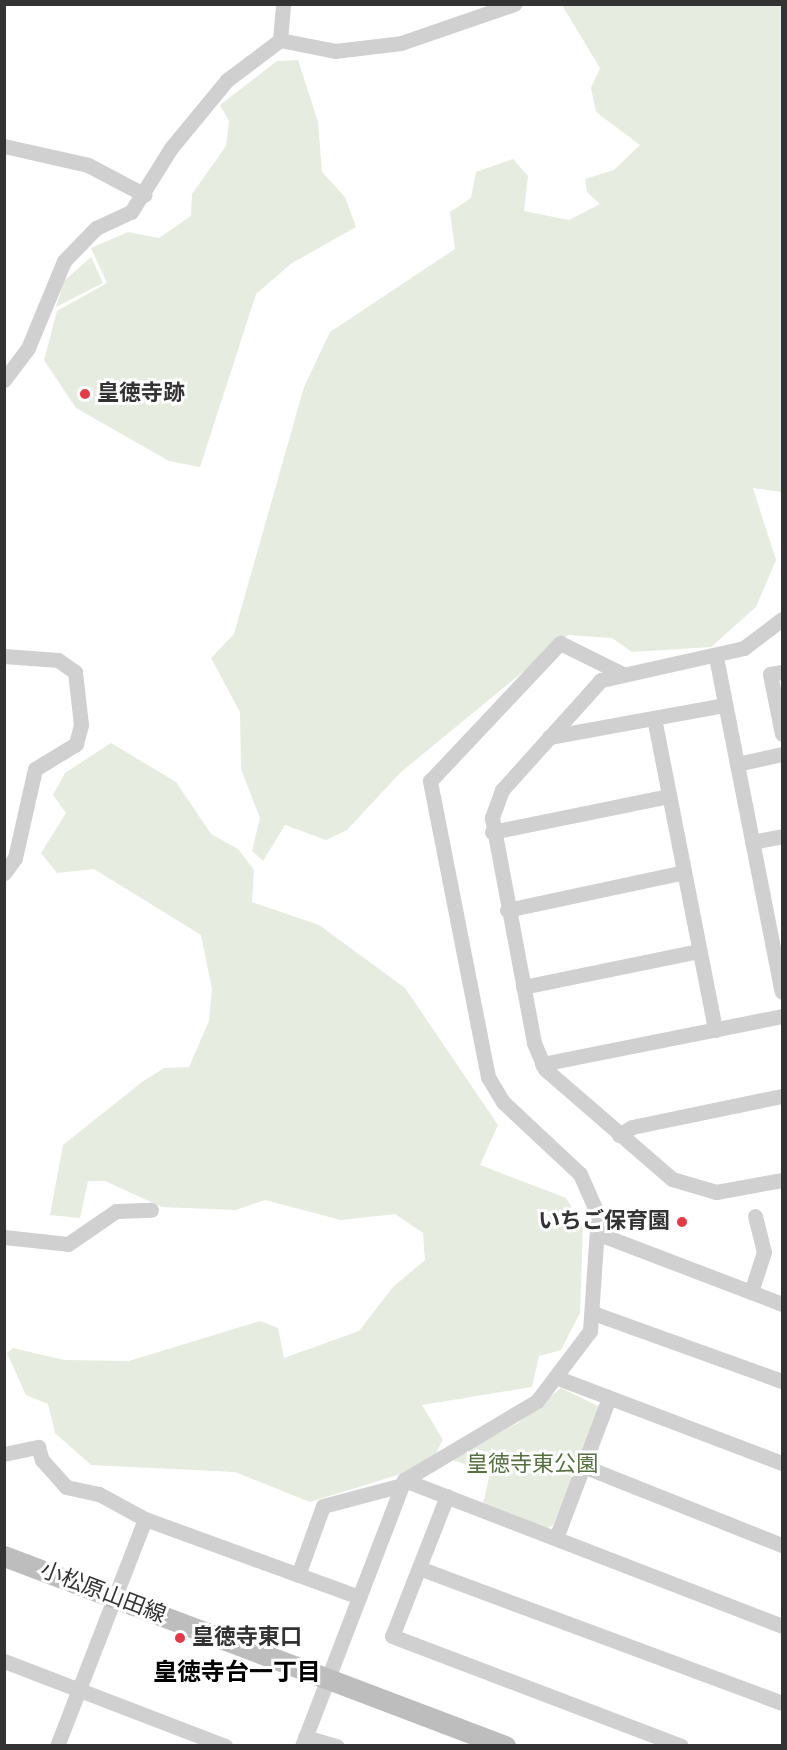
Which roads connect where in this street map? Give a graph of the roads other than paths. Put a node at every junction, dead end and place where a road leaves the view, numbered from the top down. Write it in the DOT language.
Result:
graph roads {
  1 [pos="283,4"];
  2 [pos="514,4"];
  3 [pos="280,40"];
  4 [pos="4,146"];
  5 [pos="145,195"];
  6 [pos="4,380"];
  7 [pos="783,620"];
  8 [pos="4,656"];
  9 [pos="716,657"];
  10 [pos="783,672"];
  11 [pos="623,674"];
  12 [pos="725,705"];
  13 [pos="654,718"];
  14 [pos="783,734"];
  15 [pos="549,737"];
  16 [pos="783,754"];
  17 [pos="737,764"];
  18 [pos="669,796"];
  19 [pos="492,832"];
  20 [pos="783,836"];
  21 [pos="752,842"];
  22 [pos="684,872"];
  23 [pos="4,873"];
  24 [pos="507,910"];
  25 [pos="776,924"];
  26 [pos="699,951"];
  27 [pos="523,987"];
  28 [pos="783,992"];
  29 [pos="783,1016"];
  30 [pos="715,1030"];
  31 [pos="542,1064"];
  32 [pos="783,1096"];
  33 [pos="619,1135"];
  34 [pos="783,1180"];
  35 [pos="151,1209"];
  36 [pos="755,1216"];
  37 [pos="599,1234"];
  38 [pos="4,1236"];
  39 [pos="751,1292"];
  40 [pos="783,1304"];
  41 [pos="593,1313"];
  42 [pos="558,1378"];
  43 [pos="783,1381"];
  44 [pos="609,1398"];
  45 [pos="4,1454"];
  46 [pos="783,1463"];
  47 [pos="583,1466"];
  48 [pos="403,1483"];
  49 [pos="447,1496"];
  50 [pos="145,1519"];
  51 [pos="556,1538"];
  52 [pos="783,1545"];
  53 [pos="4,1556"];
  54 [pos="419,1569"];
  55 [pos="298,1575"];
  56 [pos="114,1597"];
  57 [pos="359,1597"];
  58 [pos="783,1626"];
  59 [pos="4,1661"];
  60 [pos="327,1678"];
  61 [pos="79,1690"];
  62 [pos="783,1703"];
  63 [pos="303,1741"];
  64 [pos="57,1746"];
  65 [pos="225,1746"];
  66 [pos="337,1746"];
  67 [pos="505,1746"];
  68 [pos="681,1746"];
  1 -- 3 [label="street"];
  2 -- 3 [label="street"];
  3 -- 5 [label="street"];
  4 -- 5 [label="street"];
  5 -- 6 [label="street"];
  7 -- 9 [label="street"];
  8 -- 23 [label="street"];
  9 -- 11 [label="street"];
  9 -- 12 [label="street"];
  10 -- 14 [label="street"];
  11 -- 15 [label="street"];
  11 -- 37 [label="street"];
  12 -- 13 [label="street"];
  12 -- 17 [label="street"];
  13 -- 15 [label="street"];
  13 -- 18 [label="street"];
  15 -- 19 [label="street"];
  16 -- 17 [label="street"];
  17 -- 21 [label="street"];
  18 -- 19 [label="street"];
  18 -- 22 [label="street"];
  19 -- 24 [label="street"];
  20 -- 21 [label="street"];
  21 -- 25 [label="street"];
  22 -- 24 [label="street"];
  22 -- 26 [label="street"];
  24 -- 27 [label="street"];
  25 -- 28 [label="street"];
  26 -- 27 [label="street"];
  26 -- 30 [label="street"];
  27 -- 31 [label="street"];
  29 -- 30 [label="street"];
  30 -- 31 [label="street"];
  31 -- 33 [label="street"];
  32 -- 33 [label="street"];
  33 -- 34 [label="street"];
  35 -- 38 [label="street"];
  36 -- 39 [label="street"];
  37 -- 39 [label="street"];
  37 -- 41 [label="street"];
  39 -- 40 [label="street"];
  41 -- 42 [label="street"];
  41 -- 43 [label="street"];
  42 -- 44 [label="street"];
  42 -- 48 [label="street"];
  44 -- 46 [label="street"];
  44 -- 47 [label="street"];
  45 -- 50 [label="street"];
  47 -- 51 [label="street"];
  47 -- 52 [label="street"];
  48 -- 49 [label="street"];
  48 -- 55 [label="street"];
  48 -- 57 [label="street"];
  49 -- 51 [label="street"];
  49 -- 54 [label="street"];
  50 -- 55 [label="street"];
  50 -- 56 [label="street"];
  51 -- 58 [label="street"];
  53 -- 56 [label="street, 小松原山田線"];
  54 -- 62 [label="street"];
  54 -- 68 [label="street"];
  55 -- 57 [label="street"];
  56 -- 60 [label="street, 小松原山田線"];
  56 -- 61 [label="street"];
  57 -- 60 [label="street"];
  59 -- 61 [label="street"];
  60 -- 63 [label="street"];
  60 -- 67 [label="street, 小松原山田線"];
  61 -- 64 [label="street"];
  61 -- 65 [label="street"];
  63 -- 66 [label="street"];
}
